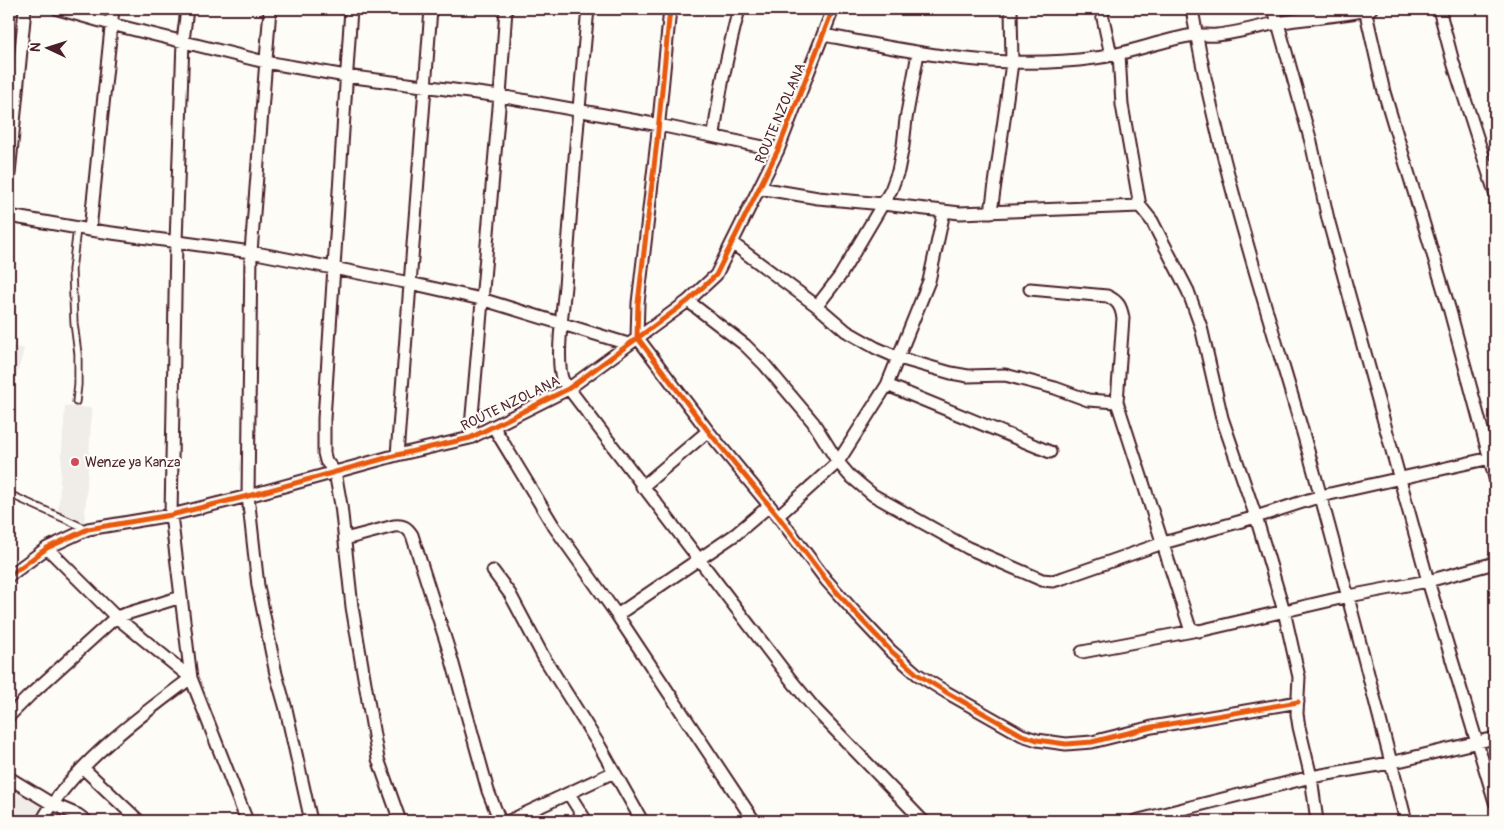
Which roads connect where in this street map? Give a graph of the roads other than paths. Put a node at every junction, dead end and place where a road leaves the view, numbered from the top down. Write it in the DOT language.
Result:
graph roads {
  1 [pos="25,9"];
  2 [pos="58,9"];
  3 [pos="113,9"];
  4 [pos="186,9"];
  5 [pos="270,9"];
  6 [pos="351,9"];
  7 [pos="432,9"];
  8 [pos="506,9"];
  9 [pos="588,9"];
  10 [pos="670,9"];
  11 [pos="739,9"];
  12 [pos="833,9"];
  13 [pos="1010,9"];
  14 [pos="1101,9"];
  15 [pos="1192,9"];
  16 [pos="1274,9"];
  17 [pos="1367,9"];
  18 [pos="1439,9"];
  19 [pos="1278,23"];
  20 [pos="111,24"];
  21 [pos="1196,34"];
  22 [pos="824,35"];
  23 [pos="183,41"];
  24 [pos="918,54"];
  25 [pos="1115,54"];
  26 [pos="265,62"];
  27 [pos="1012,64"];
  28 [pos="346,76"];
  29 [pos="425,85"];
  30 [pos="500,96"];
  31 [pos="578,111"];
  32 [pos="659,125"];
  33 [pos="714,135"];
  34 [pos="778,150"];
  35 [pos="9,174"];
  36 [pos="760,188"];
  37 [pos="1495,193"];
  38 [pos="884,204"];
  39 [pos="1140,206"];
  40 [pos="944,212"];
  41 [pos="991,212"];
  42 [pos="9,216"];
  43 [pos="77,228"];
  44 [pos="90,230"];
  45 [pos="176,242"];
  46 [pos="732,243"];
  47 [pos="251,252"];
  48 [pos="334,269"];
  49 [pos="410,283"];
  50 [pos="1030,289"];
  51 [pos="481,299"];
  52 [pos="688,302"];
  53 [pos="817,306"];
  54 [pos="562,324"];
  55 [pos="633,340"];
  56 [pos="899,358"];
  57 [pos="887,385"];
  58 [pos="568,389"];
  59 [pos="76,402"];
  60 [pos="1117,402"];
  61 [pos="492,426"];
  62 [pos="708,431"];
  63 [pos="470,438"];
  64 [pos="1050,452"];
  65 [pos="397,455"];
  66 [pos="1493,458"];
  67 [pos="838,462"];
  68 [pos="335,472"];
  69 [pos="1399,478"];
  70 [pos="1495,478"];
  71 [pos="642,487"];
  72 [pos="9,494"];
  73 [pos="248,496"];
  74 [pos="1321,496"];
  75 [pos="768,506"];
  76 [pos="171,515"];
  77 [pos="778,516"];
  78 [pos="1256,517"];
  79 [pos="88,529"];
  80 [pos="345,539"];
  81 [pos="1163,544"];
  82 [pos="47,548"];
  83 [pos="700,560"];
  84 [pos="1495,563"];
  85 [pos="493,571"];
  86 [pos="9,576"];
  87 [pos="1428,581"];
  88 [pos="1349,596"];
  89 [pos="181,597"];
  90 [pos="1284,611"];
  91 [pos="617,615"];
  92 [pos="116,617"];
  93 [pos="1193,631"];
  94 [pos="1082,652"];
  95 [pos="191,678"];
  96 [pos="1298,702"];
  97 [pos="9,716"];
  98 [pos="1495,738"];
  99 [pos="1478,742"];
  100 [pos="1390,763"];
  101 [pos="83,768"];
  102 [pos="614,772"];
  103 [pos="1310,776"];
  104 [pos="9,778"];
  105 [pos="569,794"];
  106 [pos="1495,802"];
  107 [pos="52,804"];
  108 [pos="42,821"];
  109 [pos="86,821"];
  110 [pos="139,821"];
  111 [pos="247,821"];
  112 [pos="311,821"];
  113 [pos="400,821"];
  114 [pos="500,821"];
  115 [pos="508,821"];
  116 [pos="586,821"];
  117 [pos="642,821"];
  118 [pos="754,821"];
  119 [pos="923,821"];
  120 [pos="1135,821"];
  121 [pos="1317,821"];
  122 [pos="1406,821"];
  1 -- 35 [label="street"];
  2 -- 20 [label="street"];
  3 -- 20 [label="street"];
  4 -- 23 [label="street"];
  5 -- 26 [label="street"];
  6 -- 28 [label="street"];
  7 -- 29 [label="street"];
  8 -- 30 [label="street"];
  9 -- 31 [label="street"];
  10 -- 32 [label="street"];
  11 -- 33 [label="street"];
  12 -- 22 [label="street, ROUTE NZOLANA"];
  13 -- 27 [label="street"];
  14 -- 25 [label="street"];
  15 -- 21 [label="street"];
  16 -- 19 [label="street"];
  17 -- 19 [label="street"];
  17 -- 66 [label="street"];
  18 -- 37 [label="street"];
  19 -- 21 [label="street"];
  19 -- 69 [label="street"];
  20 -- 23 [label="street"];
  20 -- 44 [label="street"];
  21 -- 25 [label="street"];
  21 -- 74 [label="street"];
  22 -- 24 [label="street"];
  22 -- 34 [label="street, ROUTE NZOLANA"];
  23 -- 26 [label="street"];
  23 -- 45 [label="street"];
  24 -- 27 [label="street"];
  24 -- 38 [label="street"];
  25 -- 27 [label="street"];
  25 -- 39 [label="street"];
  26 -- 28 [label="street"];
  26 -- 47 [label="street"];
  27 -- 41 [label="street"];
  28 -- 29 [label="street"];
  28 -- 48 [label="street"];
  29 -- 30 [label="street"];
  29 -- 49 [label="street"];
  30 -- 31 [label="street"];
  30 -- 51 [label="street"];
  31 -- 32 [label="street"];
  31 -- 54 [label="street"];
  32 -- 33 [label="street"];
  32 -- 55 [label="street"];
  33 -- 34 [label="street"];
  34 -- 36 [label="street, ROUTE NZOLANA"];
  36 -- 38 [label="street"];
  36 -- 46 [label="street, ROUTE NZOLANA"];
  38 -- 40 [label="street"];
  38 -- 53 [label="street"];
  39 -- 41 [label="street"];
  39 -- 78 [label="street"];
  40 -- 41 [label="street"];
  40 -- 56 [label="street"];
  42 -- 43 [label="street"];
  43 -- 44 [label="street"];
  43 -- 59 [label="lane"];
  44 -- 45 [label="street"];
  45 -- 47 [label="street"];
  45 -- 76 [label="street"];
  46 -- 52 [label="street, ROUTE NZOLANA"];
  46 -- 53 [label="street"];
  47 -- 48 [label="street"];
  47 -- 73 [label="street"];
  48 -- 49 [label="street"];
  48 -- 68 [label="street"];
  49 -- 51 [label="street"];
  49 -- 65 [label="street"];
  50 -- 60 [label="street"];
  51 -- 54 [label="street"];
  51 -- 63 [label="street"];
  52 -- 55 [label="street, ROUTE NZOLANA"];
  52 -- 67 [label="street"];
  53 -- 56 [label="street"];
  54 -- 55 [label="street"];
  54 -- 58 [label="street"];
  55 -- 58 [label="street, ROUTE NZOLANA"];
  55 -- 62 [label="street"];
  56 -- 57 [label="street"];
  56 -- 60 [label="street"];
  57 -- 64 [label="street"];
  57 -- 67 [label="street"];
  58 -- 61 [label="street, ROUTE NZOLANA"];
  58 -- 71 [label="street"];
  60 -- 81 [label="street"];
  61 -- 63 [label="street, ROUTE NZOLANA"];
  61 -- 91 [label="street"];
  62 -- 71 [label="street"];
  62 -- 75 [label="street"];
  63 -- 65 [label="street, ROUTE NZOLANA"];
  65 -- 68 [label="street, ROUTE NZOLANA"];
  66 -- 69 [label="street"];
  66 -- 70 [label="street"];
  67 -- 77 [label="street"];
  67 -- 81 [label="street"];
  68 -- 73 [label="street, ROUTE NZOLANA"];
  68 -- 80 [label="street"];
  69 -- 74 [label="street"];
  69 -- 87 [label="street"];
  71 -- 83 [label="street"];
  72 -- 79 [label="lane"];
  73 -- 76 [label="street, ROUTE NZOLANA"];
  73 -- 112 [label="street"];
  74 -- 78 [label="street"];
  74 -- 88 [label="street"];
  75 -- 77 [label="street"];
  75 -- 83 [label="street"];
  76 -- 79 [label="street, ROUTE NZOLANA"];
  76 -- 89 [label="street"];
  77 -- 96 [label="street"];
  78 -- 81 [label="street"];
  78 -- 90 [label="street"];
  79 -- 82 [label="street, ROUTE NZOLANA"];
  80 -- 113 [label="street"];
  80 -- 114 [label="street"];
  81 -- 93 [label="street"];
  82 -- 86 [label="street, ROUTE NZOLANA"];
  82 -- 92 [label="street"];
  83 -- 91 [label="street"];
  83 -- 119 [label="street"];
  84 -- 87 [label="street"];
  85 -- 102 [label="street"];
  87 -- 88 [label="street"];
  87 -- 99 [label="street"];
  88 -- 90 [label="street"];
  88 -- 100 [label="street"];
  89 -- 92 [label="street"];
  89 -- 95 [label="street"];
  90 -- 93 [label="street"];
  90 -- 96 [label="street"];
  91 -- 118 [label="street"];
  92 -- 95 [label="street"];
  92 -- 97 [label="street"];
  93 -- 94 [label="street"];
  95 -- 101 [label="street"];
  95 -- 111 [label="street"];
  96 -- 103 [label="street"];
  98 -- 99 [label="street"];
  99 -- 100 [label="street"];
  99 -- 106 [label="street"];
  100 -- 103 [label="street"];
  100 -- 122 [label="street"];
  101 -- 107 [label="street"];
  101 -- 110 [label="street"];
  102 -- 105 [label="street"];
  102 -- 117 [label="street"];
  103 -- 120 [label="street"];
  103 -- 121 [label="street"];
  104 -- 107 [label="street"];
  105 -- 115 [label="street"];
  105 -- 116 [label="street"];
  107 -- 108 [label="street"];
  107 -- 109 [label="street"];
}
